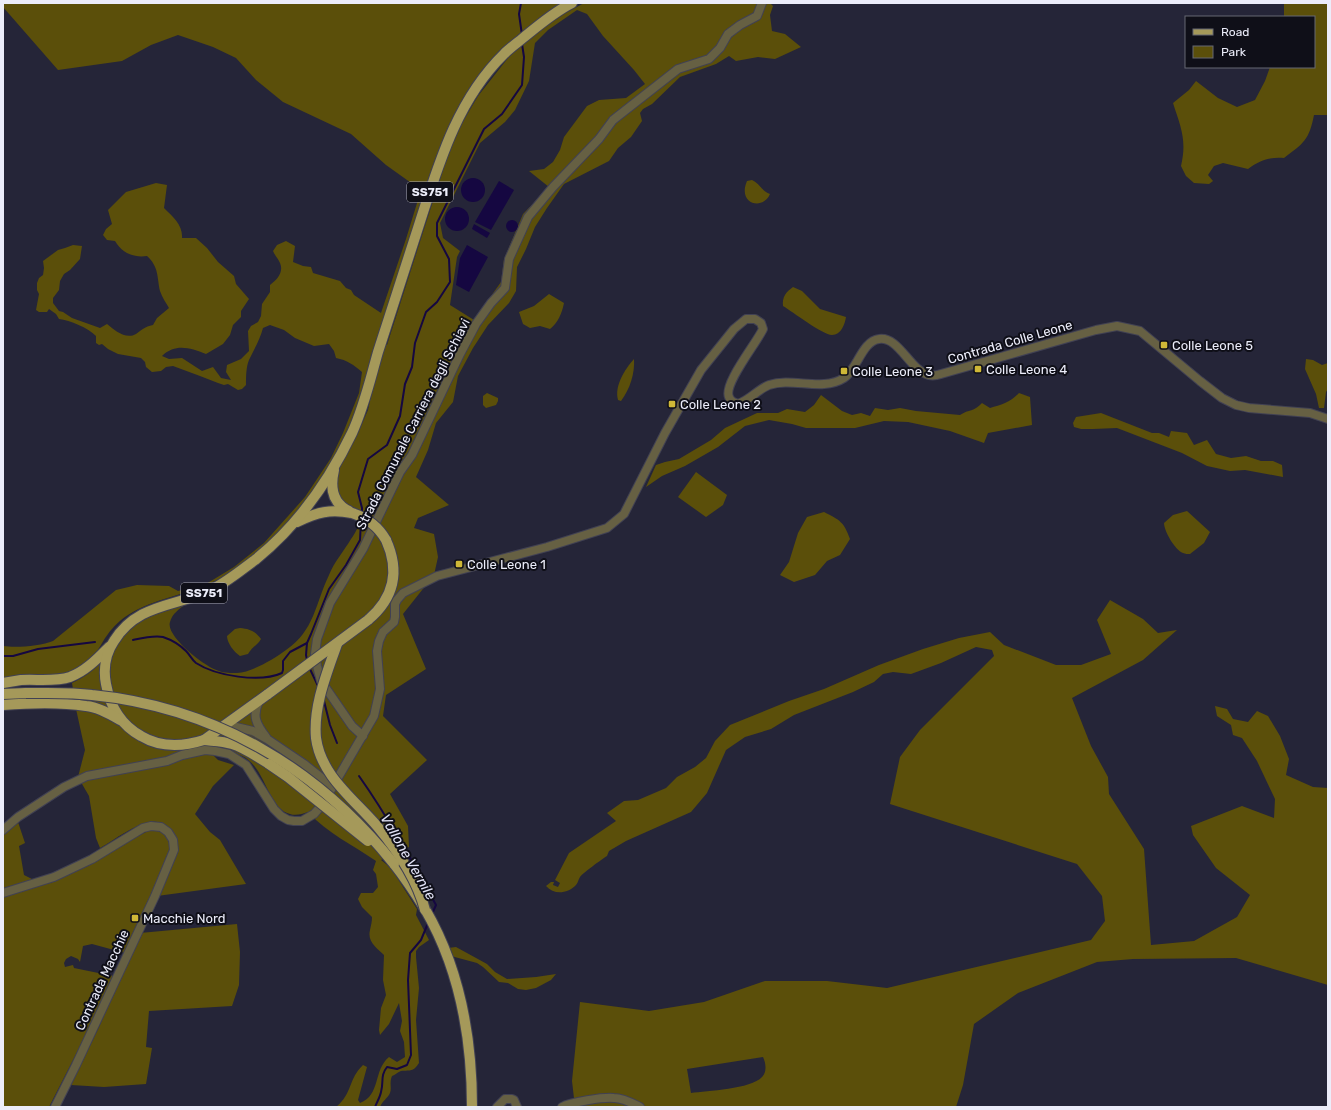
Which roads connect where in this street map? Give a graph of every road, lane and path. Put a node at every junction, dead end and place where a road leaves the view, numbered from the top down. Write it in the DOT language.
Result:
graph roads {
  1 [pos="572,3"];
  2 [pos="762,3"];
  3 [pos="1328,419"];
  4 [pos="335,464"];
  5 [pos="352,513"];
  6 [pos="293,524"];
  7 [pos="337,644"];
  8 [pos="109,647"];
  9 [pos="3,683"];
  10 [pos="3,694"];
  11 [pos="259,701"];
  12 [pos="3,705"];
  13 [pos="123,722"];
  14 [pos="225,726"];
  15 [pos="363,736"];
  16 [pos="267,739"];
  17 [pos="204,740"];
  18 [pos="333,787"];
  19 [pos="3,830"];
  20 [pos="394,864"];
  21 [pos="3,893"];
  22 [pos="425,910"];
  23 [pos="55,1107"];
  24 [pos="472,1107"];
  25 [pos="498,1107"];
  26 [pos="517,1107"];
  27 [pos="562,1107"];
  28 [pos="640,1107"];
  1 -- 4 [label="main road, SS751"];
  2 -- 15 [label="street, Strada Comunale Carriera degli Schiavi"];
  3 -- 15 [label="street, Contrada Colle Leone"];
  4 -- 5 [label="main road"];
  4 -- 6 [label="main road"];
  5 -- 6 [label="main road"];
  5 -- 7 [label="main road, bridge"];
  6 -- 8 [label="main road, SS751"];
  7 -- 11 [label="main road, bridge"];
  7 -- 22 [label="main road, bridge"];
  8 -- 9 [label="main road"];
  8 -- 13 [label="main road"];
  10 -- 20 [label="main road, bridge"];
  11 -- 14 [label="main road"];
  11 -- 16 [label="street"];
  12 -- 13 [label="main road"];
  13 -- 17 [label="main road"];
  14 -- 16 [label="street"];
  14 -- 17 [label="main road"];
  15 -- 18 [label="street, Contrada Colle Leone"];
  16 -- 18 [label="street"];
  17 -- 20 [label="main road, bridge"];
  18 -- 19 [label="street, Contrada Colle Leone"];
  20 -- 22 [label="main road, bridge"];
  21 -- 23 [label="street, Contrada Macchie"];
  22 -- 24 [label="main road"];
  25 -- 26 [label="street"];
  27 -- 28 [label="street"];
}
